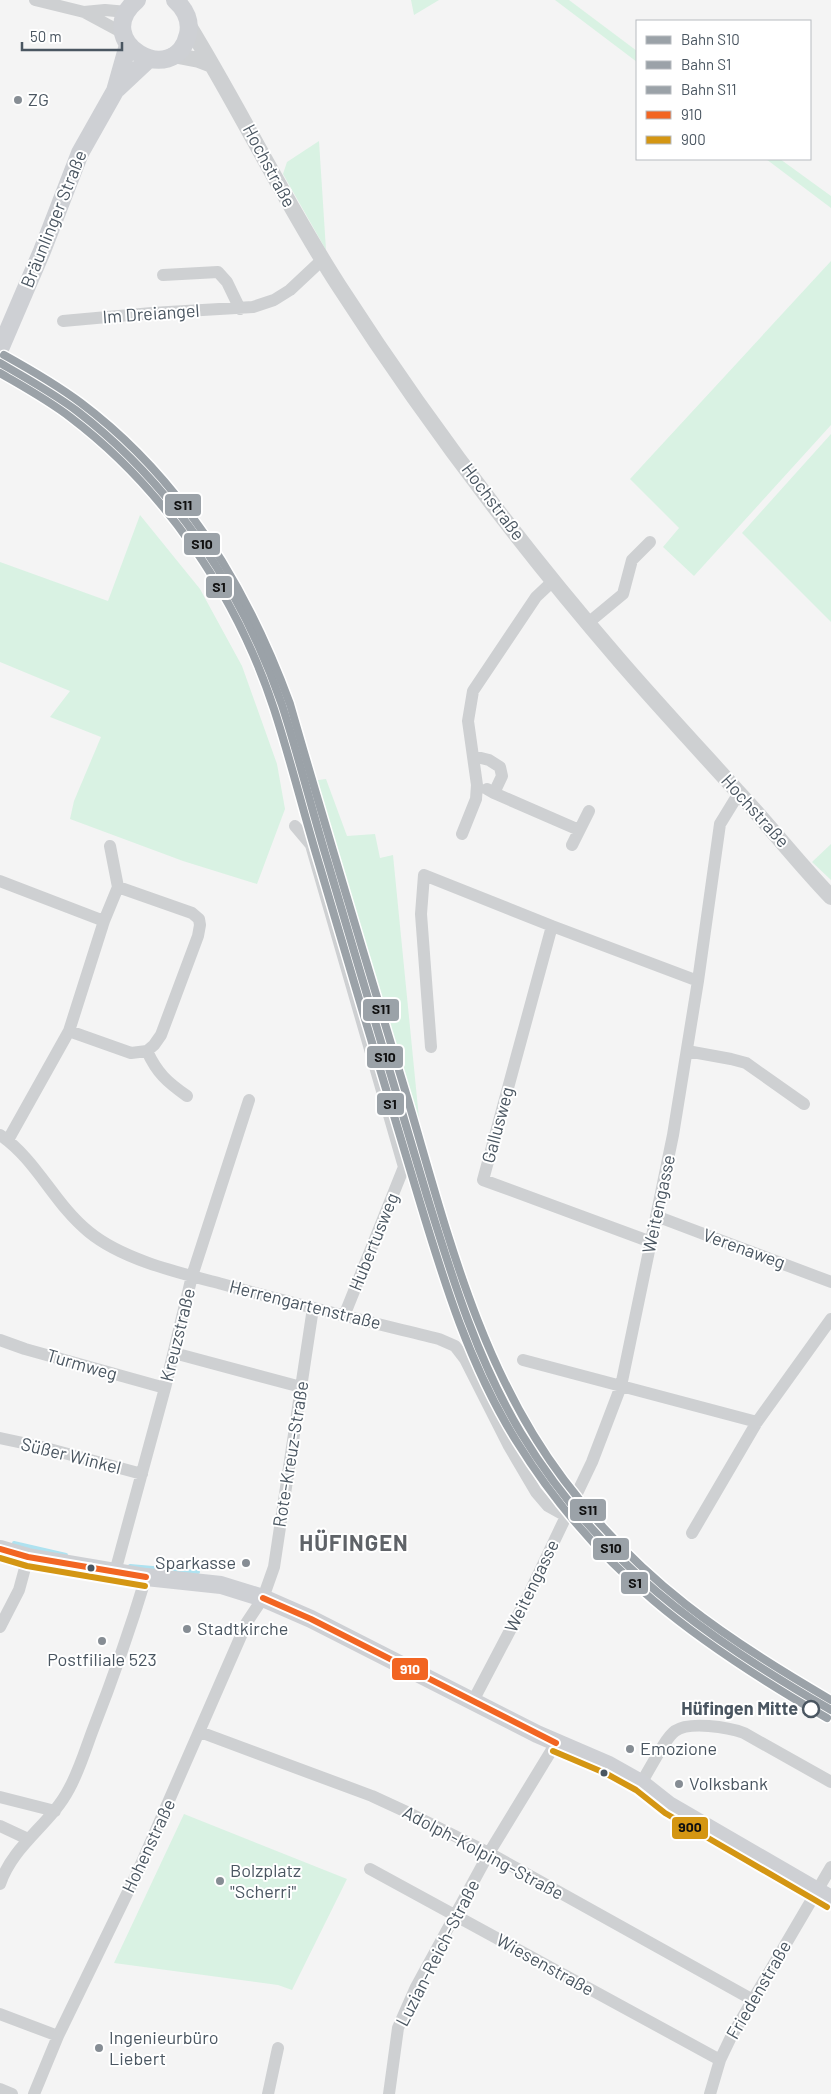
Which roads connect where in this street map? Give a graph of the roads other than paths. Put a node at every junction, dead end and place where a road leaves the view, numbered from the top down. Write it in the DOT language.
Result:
graph roads {
  1 [pos="35,0"];
  2 [pos="180,2"];
  3 [pos="132,6"];
  4 [pos="84,12"];
  5 [pos="188,26"];
  6 [pos="126,39"];
  7 [pos="173,55"];
  8 [pos="148,59"];
  9 [pos="212,65"];
  10 [pos="115,91"];
  11 [pos="322,260"];
  12 [pos="163,275"];
  13 [pos="240,309"];
  14 [pos="63,321"];
  15 [pos="0,349"];
  16 [pos="650,542"];
  17 [pos="553,581"];
  18 [pos="588,623"];
  19 [pos="473,756"];
  20 [pos="477,785"];
  21 [pos="494,793"];
  22 [pos="739,793"];
  23 [pos="589,811"];
  24 [pos="295,826"];
  25 [pos="579,830"];
  26 [pos="462,834"];
  27 [pos="572,845"];
  28 [pos="110,846"];
  29 [pos="0,880"];
  30 [pos="118,887"];
  31 [pos="831,898"];
  32 [pos="104,921"];
  33 [pos="552,926"];
  34 [pos="698,981"];
  35 [pos="69,1031"];
  36 [pos="431,1047"];
  37 [pos="687,1050"];
  38 [pos="147,1051"];
  39 [pos="187,1096"];
  40 [pos="249,1100"];
  41 [pos="804,1104"];
  42 [pos="4,1137"];
  43 [pos="656,1216"];
  44 [pos="651,1242"];
  45 [pos="192,1276"];
  46 [pos="831,1282"];
  47 [pos="313,1308"];
  48 [pos="344,1316"];
  49 [pos="831,1319"];
  50 [pos="0,1340"];
  51 [pos="174,1353"];
  52 [pos="523,1360"];
  53 [pos="620,1386"];
  54 [pos="301,1387"];
  55 [pos="165,1388"];
  56 [pos="757,1422"];
  57 [pos="0,1438"];
  58 [pos="142,1474"];
  59 [pos="566,1516"];
  60 [pos="692,1534"];
  61 [pos="0,1549"];
  62 [pos="28,1557"];
  63 [pos="115,1572"];
  64 [pos="146,1577"];
  65 [pos="263,1598"];
  66 [pos="0,1627"];
  67 [pos="473,1701"];
  68 [pos="200,1732"];
  69 [pos="556,1743"];
  70 [pos="831,1782"];
  71 [pos="641,1783"];
  72 [pos="0,1796"];
  73 [pos="56,1811"];
  74 [pos="0,1826"];
  75 [pos="28,1840"];
  76 [pos="489,1853"];
  77 [pos="831,1867"];
  78 [pos="370,1869"];
  79 [pos="0,1884"];
  80 [pos="824,1895"];
  81 [pos="455,1916"];
  82 [pos="753,2000"];
  83 [pos="0,2014"];
  84 [pos="58,2036"];
  85 [pos="278,2048"];
  86 [pos="720,2060"];
  87 [pos="0,2089"];
  88 [pos="12,2094"];
  89 [pos="34,2094"];
  90 [pos="268,2094"];
  91 [pos="388,2094"];
  92 [pos="710,2094"];
  1 -- 4 [label="street"];
  2 -- 5 [label="main road"];
  3 -- 4 [label="street"];
  3 -- 6 [label="main road, Bräunlinger Straße"];
  4 -- 6 [label="street"];
  5 -- 7 [label="main road"];
  5 -- 9 [label="street, Hochstraße"];
  6 -- 8 [label="main road"];
  6 -- 10 [label="main road, Bräunlinger Straße"];
  7 -- 8 [label="main road"];
  7 -- 9 [label="street"];
  8 -- 10 [label="main road, Bräunlinger Straße"];
  9 -- 11 [label="street, Hochstraße"];
  10 -- 15 [label="main road, Bräunlinger Straße"];
  11 -- 13 [label="street, Im Dreiangel"];
  11 -- 17 [label="street, Hochstraße"];
  12 -- 13 [label="street"];
  13 -- 14 [label="street, Im Dreiangel"];
  16 -- 18 [label="street"];
  17 -- 18 [label="street, Hochstraße"];
  17 -- 19 [label="street"];
  18 -- 22 [label="street, Hochstraße"];
  19 -- 20 [label="street"];
  19 -- 21 [label="street"];
  20 -- 21 [label="street"];
  20 -- 26 [label="street"];
  21 -- 25 [label="street"];
  22 -- 31 [label="street, Hochstraße"];
  22 -- 34 [label="street, Weitengasse"];
  23 -- 25 [label="street"];
  24 -- 48 [label="street, Hubertusweg"];
  25 -- 27 [label="street"];
  28 -- 30 [label="street"];
  29 -- 32 [label="street"];
  30 -- 32 [label="street"];
  30 -- 38 [label="street"];
  32 -- 35 [label="street"];
  33 -- 34 [label="street"];
  33 -- 36 [label="street"];
  33 -- 44 [label="street, Gallusweg"];
  34 -- 37 [label="street, Weitengasse"];
  35 -- 38 [label="street"];
  35 -- 42 [label="street"];
  37 -- 41 [label="street"];
  37 -- 43 [label="street, Weitengasse"];
  38 -- 39 [label="street"];
  40 -- 45 [label="street, Kreuzstraße"];
  42 -- 45 [label="street, Herrengartenstraße"];
  43 -- 44 [label="street, Weitengasse"];
  43 -- 46 [label="street, Verenaweg"];
  44 -- 53 [label="street, Weitengasse"];
  45 -- 47 [label="street, Herrengartenstraße"];
  45 -- 51 [label="street, Kreuzstraße"];
  47 -- 48 [label="street, Herrengartenstraße"];
  47 -- 54 [label="street, Rote-Kreuz-Straße"];
  48 -- 59 [label="street, Herrengartenstraße"];
  49 -- 56 [label="street"];
  50 -- 55 [label="street, Turmweg"];
  51 -- 54 [label="street"];
  51 -- 55 [label="street, Kreuzstraße"];
  52 -- 53 [label="street"];
  53 -- 56 [label="street"];
  53 -- 59 [label="street, Weitengasse"];
  54 -- 65 [label="street, Rote-Kreuz-Straße"];
  55 -- 58 [label="street, Kreuzstraße"];
  56 -- 60 [label="street"];
  57 -- 58 [label="street, Süßer Winkel"];
  58 -- 63 [label="street, Kreuzstraße"];
  59 -- 67 [label="street, Weitengasse"];
  61 -- 62 [label="main road"];
  62 -- 63 [label="main road"];
  62 -- 66 [label="street"];
  63 -- 64 [label="main road"];
  64 -- 65 [label="main road"];
  64 -- 73 [label="street"];
  65 -- 67 [label="main road"];
  65 -- 68 [label="street, Hohenstraße"];
  67 -- 69 [label="main road"];
  68 -- 76 [label="street, Adolph-Kolping-Straße"];
  68 -- 84 [label="street, Hohenstraße"];
  69 -- 71 [label="main road"];
  69 -- 76 [label="street, Luzian-Reich-Straße"];
  70 -- 71 [label="street"];
  71 -- 80 [label="main road"];
  72 -- 73 [label="street"];
  73 -- 75 [label="street"];
  74 -- 75 [label="street"];
  75 -- 79 [label="street"];
  76 -- 81 [label="street, Luzian-Reich-Straße"];
  76 -- 82 [label="street, Adolph-Kolping-Straße"];
  77 -- 80 [label="street, Friedenstraße"];
  78 -- 81 [label="street, Wiesenstraße"];
  80 -- 82 [label="street, Friedenstraße"];
  81 -- 86 [label="street, Wiesenstraße"];
  81 -- 91 [label="street, Luzian-Reich-Straße"];
  82 -- 86 [label="street, Friedenstraße"];
  83 -- 84 [label="street"];
  84 -- 89 [label="street, Hohenstraße"];
  85 -- 90 [label="street"];
  86 -- 92 [label="street, Friedenstraße"];
  87 -- 88 [label="street"];
}
